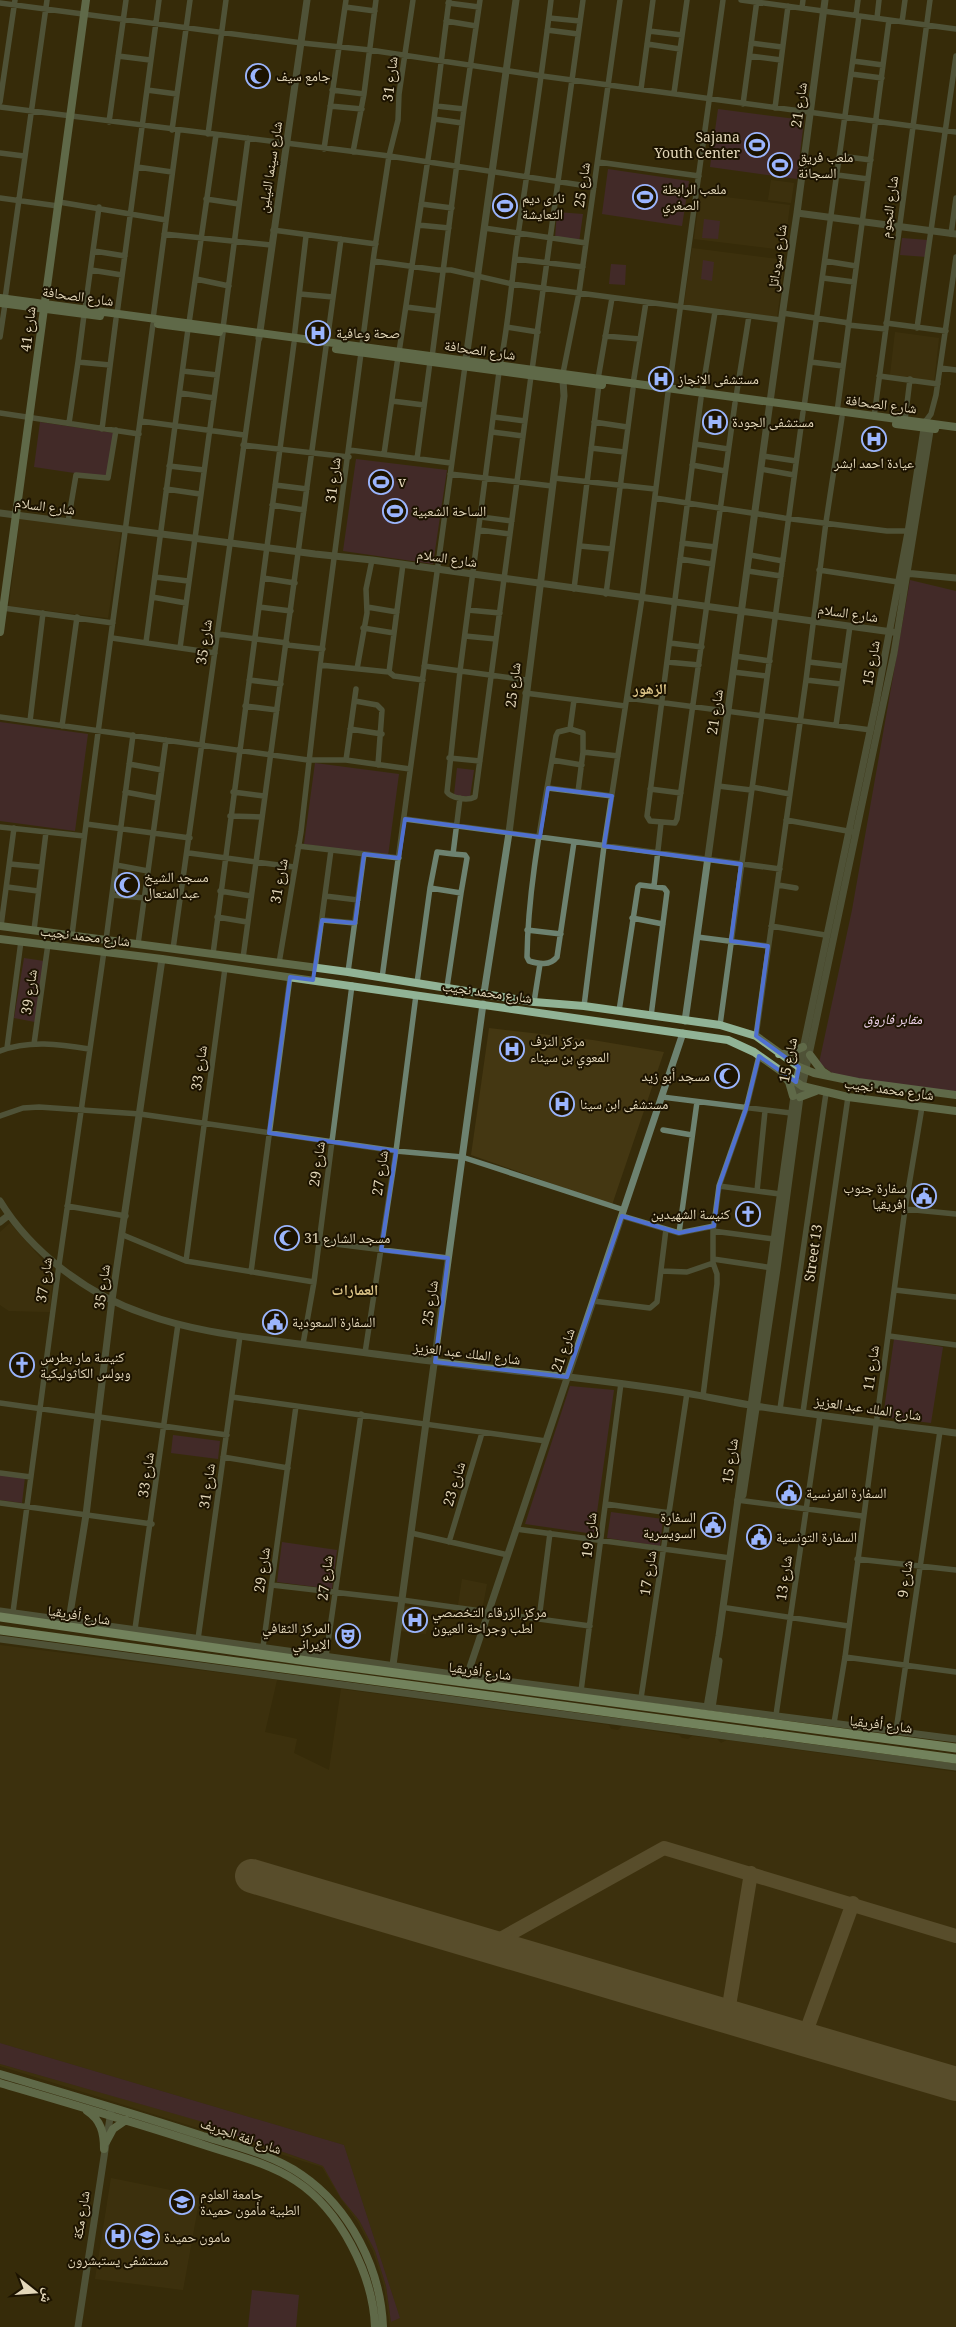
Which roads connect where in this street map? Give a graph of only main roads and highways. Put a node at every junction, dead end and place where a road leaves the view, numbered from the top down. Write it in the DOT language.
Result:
graph roads {
  1 [pos="86,0"];
  2 [pos="2,301"];
  3 [pos="44,307"];
  4 [pos="839,414"];
  5 [pos="928,424"];
  6 [pos="956,427"];
  7 [pos="956,432"];
  8 [pos="2,612"];
  9 [pos="0,632"];
  10 [pos="1,926"];
  11 [pos="0,939"];
  12 [pos="803,1048"];
  13 [pos="777,1053"];
  14 [pos="810,1054"];
  15 [pos="777,1068"];
  16 [pos="829,1076"];
  17 [pos="823,1092"];
  18 [pos="956,1096"];
  19 [pos="956,1111"];
  20 [pos="0,1617"];
  21 [pos="0,1630"];
  22 [pos="188,1637"];
  23 [pos="173,1643"];
  24 [pos="147,1649"];
  25 [pos="135,1657"];
  26 [pos="707,1710"];
  27 [pos="722,1718"];
  28 [pos="700,1726"];
  29 [pos="720,1728"];
  30 [pos="956,1748"];
  31 [pos="956,1759"];
  32 [pos="0,2074"];
  33 [pos="0,2083"];
  34 [pos="84,2108"];
  35 [pos="111,2112"];
  36 [pos="126,2120"];
  37 [pos="375,2327"];
  38 [pos="383,2327"];
  1 -- 3 [label="main road, شارع 41"];
  2 -- 3 [label="main road, شارع الصحافة"];
  3 -- 4 [label="main road, شارع الصحافة"];
  3 -- 8 [label="main road, شارع 41"];
  4 -- 5 [label="main road, شارع الصحافة"];
  4 -- 5 [label="main road, شارع الصحافة"];
  5 -- 6 [label="main road, شارع الصحافة"];
  5 -- 7 [label="main road, شارع الصحافة"];
  8 -- 9 [label="main road, شارع 41"];
  10 -- 13 [label="main road, شارع محمد نجيب"];
  11 -- 15 [label="main road, شارع محمد نجيب"];
  12 -- 13 [label="main road"];
  13 -- 16 [label="main road, شارع محمد نجيب"];
  14 -- 16 [label="main road"];
  15 -- 17 [label="main road, شارع محمد نجيب"];
  15 -- 17 [label="main road"];
  16 -- 18 [label="main road, شارع محمد نجيب"];
  17 -- 19 [label="main road, شارع محمد نجيب"];
  20 -- 23 [label="highway, شارع أفريقيا"];
  21 -- 24 [label="highway, شارع أفريقيا"];
  22 -- 23 [label="highway"];
  23 -- 26 [label="highway, شارع أفريقيا"];
  24 -- 25 [label="highway"];
  24 -- 28 [label="highway, شارع أفريقيا"];
  26 -- 27 [label="highway, شارع أفريقيا"];
  26 -- 28 [label="highway"];
  27 -- 29 [label="highway"];
  27 -- 30 [label="highway, شارع أفريقيا"];
  28 -- 29 [label="highway, شارع أفريقيا"];
  29 -- 31 [label="highway, شارع أفريقيا"];
  32 -- 35 [label="main road, شارع لفة الجريف"];
  33 -- 34 [label="main road, شارع لفة الجريف"];
  34 -- 35 [label="main road, شارع لفة الجريف"];
  34 -- 36 [label="main road"];
  35 -- 36 [label="main road, شارع لفة الجريف"];
  35 -- 38 [label="main road, شارع لفة الجريف"];
  36 -- 37 [label="main road, شارع لفة الجريف"];
}
